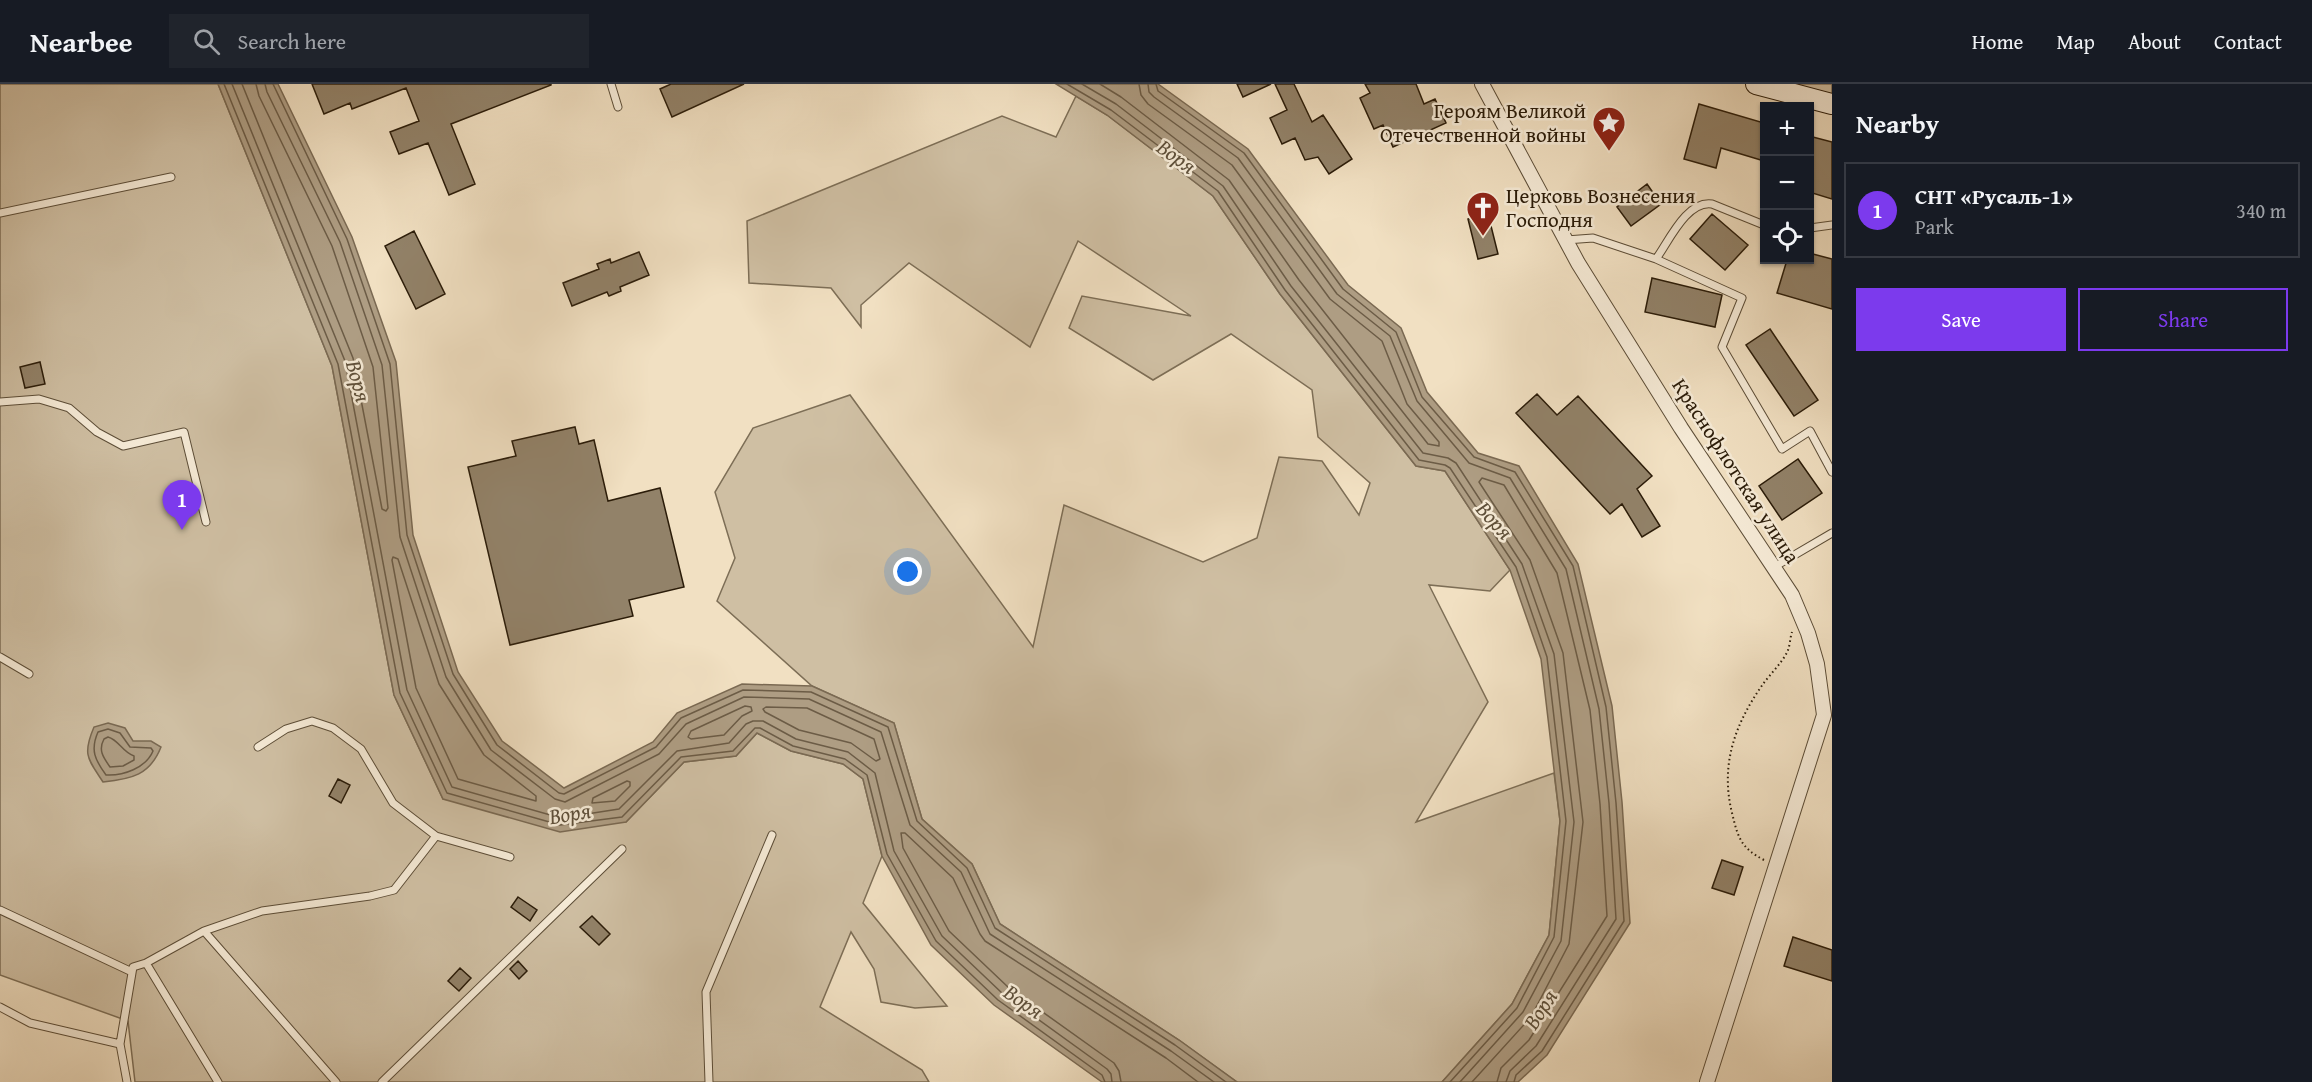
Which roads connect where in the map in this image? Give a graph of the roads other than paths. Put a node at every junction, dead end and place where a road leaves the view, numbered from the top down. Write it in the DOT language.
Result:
graph roads {
  1 [pos="611,84"];
  2 [pos="1482,84"];
  3 [pos="1756,84"];
  4 [pos="1832,104"];
  5 [pos="618,107"];
  6 [pos="171,177"];
  7 [pos="0,213"];
  8 [pos="1760,223"];
  9 [pos="1832,225"];
  10 [pos="1814,227"];
  11 [pos="1565,240"];
  12 [pos="1656,259"];
  13 [pos="0,402"];
  14 [pos="1832,472"];
  15 [pos="206,522"];
  16 [pos="1832,533"];
  17 [pos="1774,567"];
  18 [pos="0,657"];
  19 [pos="29,674"];
  20 [pos="1828,717"];
  21 [pos="258,747"];
  22 [pos="772,835"];
  23 [pos="436,836"];
  24 [pos="622,849"];
  25 [pos="510,857"];
  26 [pos="0,910"];
  27 [pos="204,931"];
  28 [pos="146,963"];
  29 [pos="132,972"];
  30 [pos="0,1007"];
  31 [pos="120,1044"];
  32 [pos="127,1082"];
  33 [pos="218,1082"];
  34 [pos="336,1082"];
  35 [pos="382,1082"];
  36 [pos="709,1082"];
  37 [pos="1707,1082"];
  1 -- 5 [label="lane"];
  2 -- 11 [label="street, Краснофлотская улица"];
  3 -- 4 [label="main road"];
  6 -- 7 [label="lane"];
  8 -- 12 [label="lane"];
  9 -- 10 [label="lane"];
  11 -- 12 [label="lane"];
  11 -- 17 [label="street, Краснофлотская улица"];
  12 -- 14 [label="lane"];
  13 -- 15 [label="lane"];
  16 -- 17 [label="lane"];
  17 -- 20 [label="street, Краснофлотская улица"];
  18 -- 19 [label="lane"];
  20 -- 37 [label="street, Краснофлотская улица"];
  21 -- 23 [label="lane"];
  22 -- 36 [label="lane"];
  23 -- 25 [label="lane"];
  23 -- 27 [label="lane"];
  24 -- 35 [label="lane"];
  26 -- 29 [label="lane"];
  27 -- 28 [label="lane"];
  27 -- 34 [label="lane"];
  28 -- 29 [label="lane"];
  28 -- 33 [label="lane"];
  29 -- 31 [label="lane"];
  30 -- 31 [label="lane"];
  31 -- 32 [label="lane"];
}
